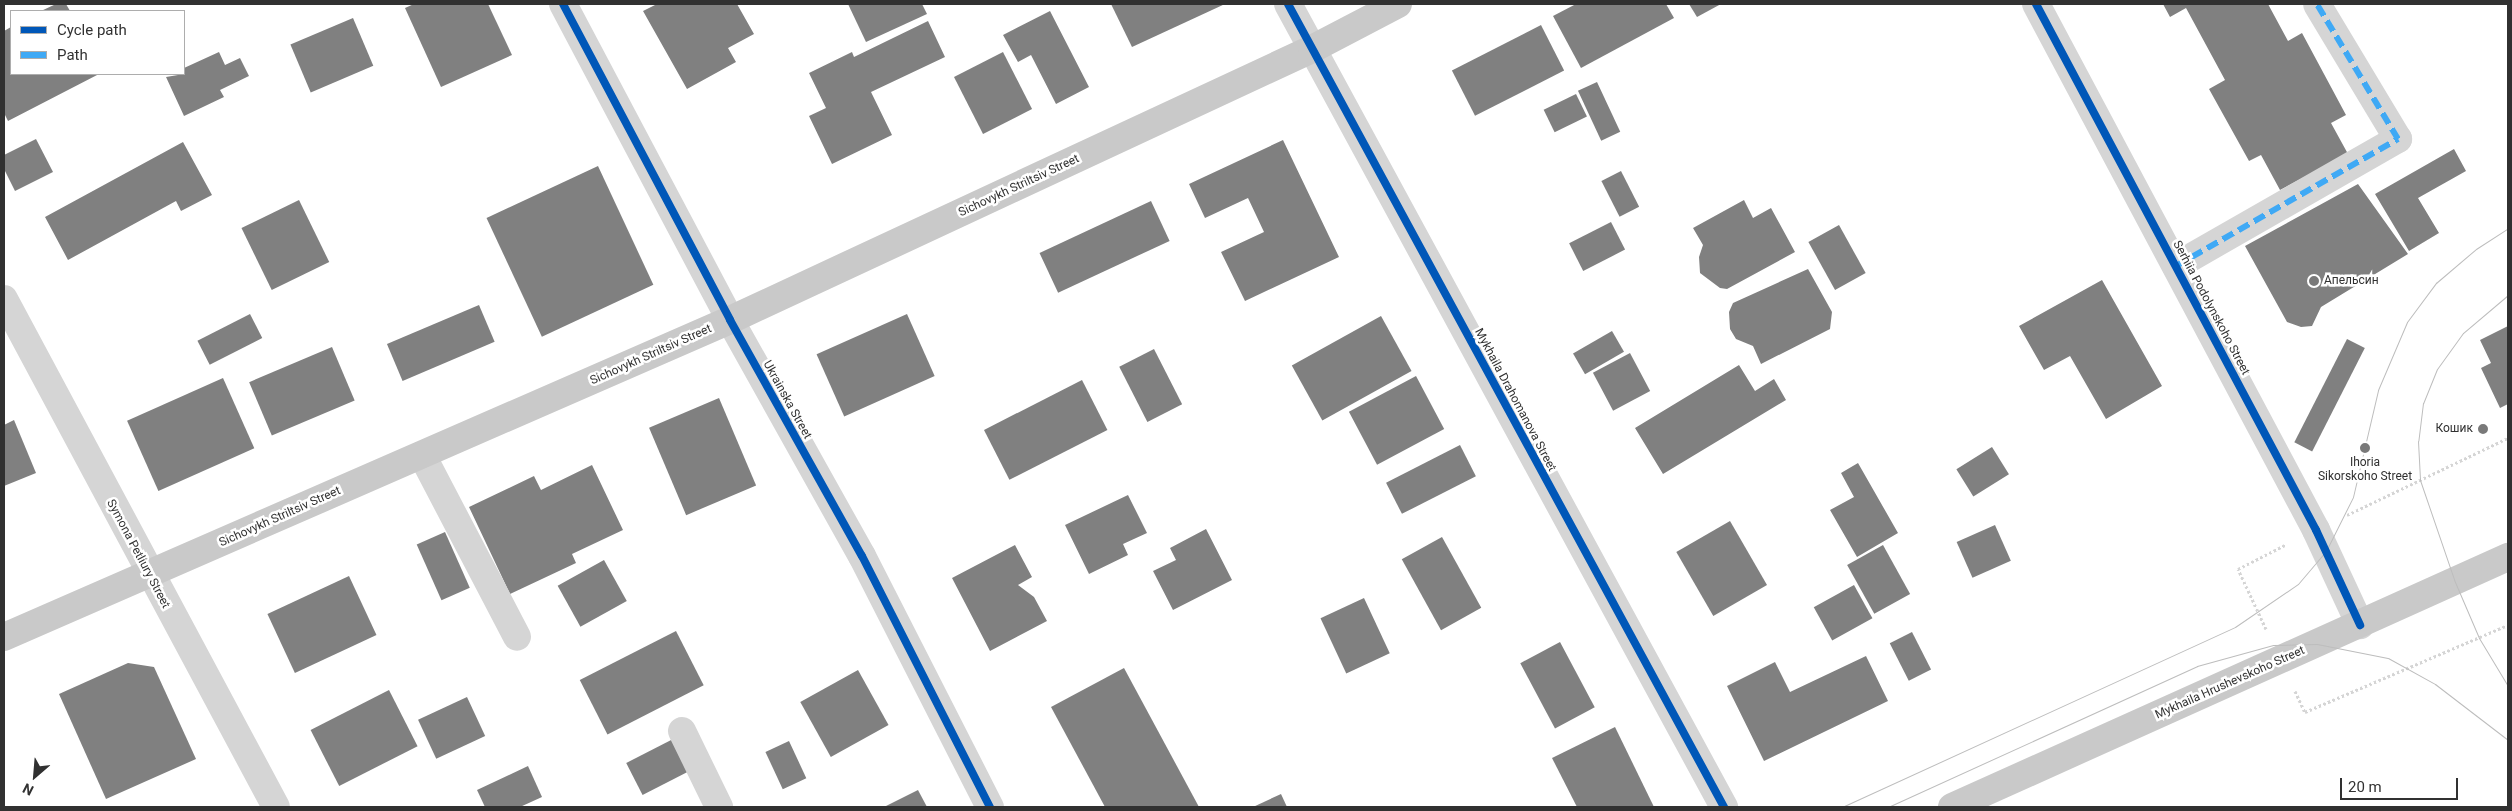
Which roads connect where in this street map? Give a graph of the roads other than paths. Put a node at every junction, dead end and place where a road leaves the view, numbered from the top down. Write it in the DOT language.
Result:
graph roads {
  1 [pos="563,4"];
  2 [pos="1288,4"];
  3 [pos="1398,4"];
  4 [pos="2036,4"];
  5 [pos="2317,4"];
  6 [pos="1312,49"];
  7 [pos="2176,266"];
  8 [pos="4,299"];
  9 [pos="730,320"];
  10 [pos="422,455"];
  11 [pos="2508,557"];
  12 [pos="148,574"];
  13 [pos="2360,625"];
  14 [pos="4,637"];
  15 [pos="517,637"];
  16 [pos="682,731"];
  17 [pos="276,807"];
  18 [pos="719,807"];
  19 [pos="990,807"];
  20 [pos="1724,807"];
  21 [pos="1952,807"];
  1 -- 9 [label="street, Ukrainska Street"];
  2 -- 6 [label="street, Mykhaila Drahomanova Street"];
  3 -- 6 [label="main road, Sichovykh Striltsiv Street"];
  4 -- 7 [label="street, Serhiia Podolynskoho Street"];
  5 -- 7 [label="street"];
  6 -- 9 [label="main road, Sichovykh Striltsiv Street"];
  6 -- 20 [label="street, Mykhaila Drahomanova Street"];
  7 -- 13 [label="street, Serhiia Podolynskoho Street"];
  8 -- 12 [label="street, Symona Petliury Street"];
  9 -- 10 [label="main road, Sichovykh Striltsiv Street"];
  9 -- 19 [label="street, Ukrainska Street"];
  10 -- 12 [label="main road, Sichovykh Striltsiv Street"];
  10 -- 15 [label="street"];
  11 -- 13 [label="main road, Mykhaila Hrushevskoho Street"];
  12 -- 14 [label="main road, Sichovykh Striltsiv Street"];
  12 -- 17 [label="street, Symona Petliury Street"];
  13 -- 21 [label="main road, Mykhaila Hrushevskoho Street"];
  16 -- 18 [label="street"];
}
